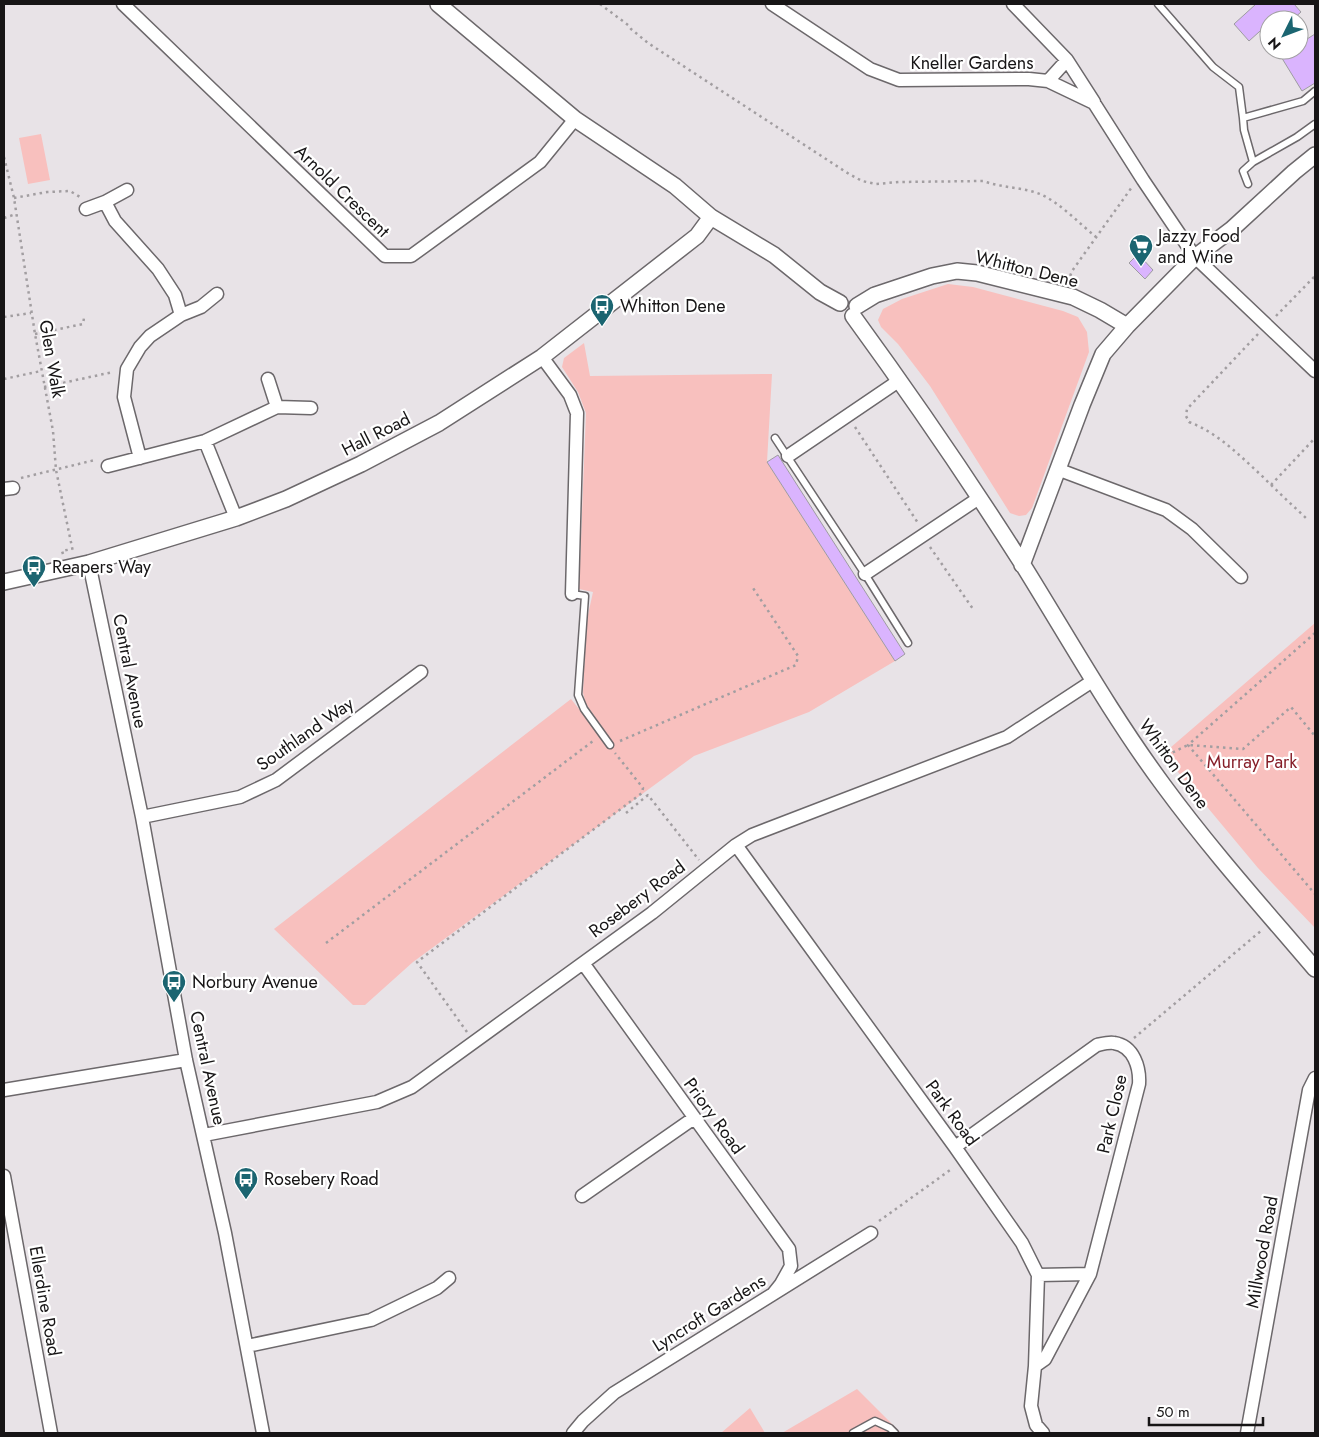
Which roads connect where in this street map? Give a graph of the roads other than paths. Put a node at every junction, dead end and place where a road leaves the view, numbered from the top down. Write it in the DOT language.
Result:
graph roads {
  1 [pos="123,4"];
  2 [pos="438,4"];
  3 [pos="772,4"];
  4 [pos="1013,4"];
  5 [pos="1158,4"];
  6 [pos="1067,60"];
  7 [pos="1048,81"];
  8 [pos="1315,91"];
  9 [pos="1094,103"];
  10 [pos="1243,118"];
  11 [pos="575,119"];
  12 [pos="1315,124"];
  13 [pos="1315,155"];
  14 [pos="1253,162"];
  15 [pos="1248,184"];
  16 [pos="127,190"];
  17 [pos="105,202"];
  18 [pos="86,209"];
  19 [pos="711,217"];
  20 [pos="1195,257"];
  21 [pos="217,294"];
  22 [pos="855,311"];
  23 [pos="180,315"];
  24 [pos="1128,326"];
  25 [pos="542,357"];
  26 [pos="1315,371"];
  27 [pos="268,379"];
  28 [pos="900,380"];
  29 [pos="277,407"];
  30 [pos="311,408"];
  31 [pos="775,438"];
  32 [pos="205,441"];
  33 [pos="788,456"];
  34 [pos="140,458"];
  35 [pos="108,466"];
  36 [pos="1057,469"];
  37 [pos="979,498"];
  38 [pos="236,518"];
  39 [pos="82,564"];
  40 [pos="1022,565"];
  41 [pos="865,574"];
  42 [pos="1241,577"];
  43 [pos="4,582"];
  44 [pos="572,594"];
  45 [pos="908,643"];
  46 [pos="420,672"];
  47 [pos="1094,680"];
  48 [pos="611,744"];
  49 [pos="142,817"];
  50 [pos="736,845"];
  51 [pos="583,962"];
  52 [pos="1315,969"];
  53 [pos="186,1060"];
  54 [pos="1315,1078"];
  55 [pos="4,1090"];
  56 [pos="694,1118"];
  57 [pos="204,1136"];
  58 [pos="955,1147"];
  59 [pos="4,1176"];
  60 [pos="582,1196"];
  61 [pos="871,1233"];
  62 [pos="1090,1274"];
  63 [pos="1038,1275"];
  64 [pos="449,1278"];
  65 [pos="773,1294"];
  66 [pos="247,1346"];
  67 [pos="1035,1366"];
  68 [pos="51,1433"];
  69 [pos="263,1433"];
  70 [pos="573,1433"];
  71 [pos="853,1433"];
  72 [pos="895,1433"];
  73 [pos="1043,1433"];
  74 [pos="1247,1433"];
  1 -- 11 [label="street, Arnold Crescent"];
  2 -- 11 [label="street"];
  3 -- 7 [label="street, Kneller Gardens"];
  4 -- 6 [label="street"];
  5 -- 10 [label="lane"];
  6 -- 7 [label="street"];
  6 -- 9 [label="street"];
  7 -- 9 [label="street, Kneller Gardens"];
  8 -- 10 [label="lane"];
  9 -- 20 [label="street"];
  10 -- 14 [label="lane"];
  11 -- 19 [label="street"];
  12 -- 14 [label="lane"];
  13 -- 20 [label="street"];
  14 -- 15 [label="lane"];
  16 -- 17 [label="street"];
  17 -- 18 [label="street"];
  17 -- 23 [label="street"];
  19 -- 22 [label="street"];
  19 -- 25 [label="street, Hall Road"];
  20 -- 24 [label="street"];
  20 -- 26 [label="street"];
  21 -- 23 [label="street"];
  22 -- 24 [label="street, Whitton Dene"];
  22 -- 28 [label="street, Whitton Dene"];
  23 -- 34 [label="street"];
  24 -- 36 [label="street"];
  25 -- 38 [label="street, Hall Road"];
  25 -- 44 [label="street"];
  27 -- 29 [label="street"];
  28 -- 33 [label="street"];
  28 -- 37 [label="street, Whitton Dene"];
  29 -- 30 [label="street"];
  29 -- 32 [label="street"];
  31 -- 33 [label="lane"];
  32 -- 34 [label="street"];
  32 -- 38 [label="street"];
  33 -- 41 [label="lane"];
  34 -- 35 [label="street"];
  36 -- 40 [label="street"];
  36 -- 42 [label="street"];
  37 -- 40 [label="street, Whitton Dene"];
  37 -- 41 [label="street"];
  38 -- 39 [label="street, Hall Road"];
  39 -- 43 [label="street, Hall Road"];
  39 -- 49 [label="street, Central Avenue"];
  40 -- 47 [label="street, Whitton Dene"];
  41 -- 45 [label="lane"];
  44 -- 48 [label="lane"];
  46 -- 49 [label="street, Southland Way"];
  47 -- 50 [label="street, Rosebery Road"];
  47 -- 52 [label="street, Whitton Dene"];
  49 -- 53 [label="street, Central Avenue"];
  50 -- 51 [label="street, Rosebery Road"];
  50 -- 58 [label="street, Park Road"];
  51 -- 56 [label="street, Priory Road"];
  51 -- 57 [label="street, Rosebery Road"];
  53 -- 55 [label="street"];
  53 -- 57 [label="street, Central Avenue"];
  54 -- 74 [label="street, Millwood Road"];
  56 -- 60 [label="street"];
  56 -- 65 [label="street, Priory Road"];
  57 -- 66 [label="street, Central Avenue"];
  58 -- 62 [label="street, Park Close"];
  58 -- 63 [label="street, Park Road"];
  59 -- 68 [label="street, Ellerdine Road"];
  61 -- 65 [label="street, Lyncroft Gardens"];
  62 -- 63 [label="street"];
  62 -- 67 [label="street, Park Close"];
  63 -- 67 [label="street, Park Road"];
  64 -- 66 [label="street"];
  65 -- 70 [label="street, Lyncroft Gardens"];
  66 -- 69 [label="street, Central Avenue"];
  67 -- 73 [label="street, Park Road"];
  71 -- 72 [label="lane"];
}
